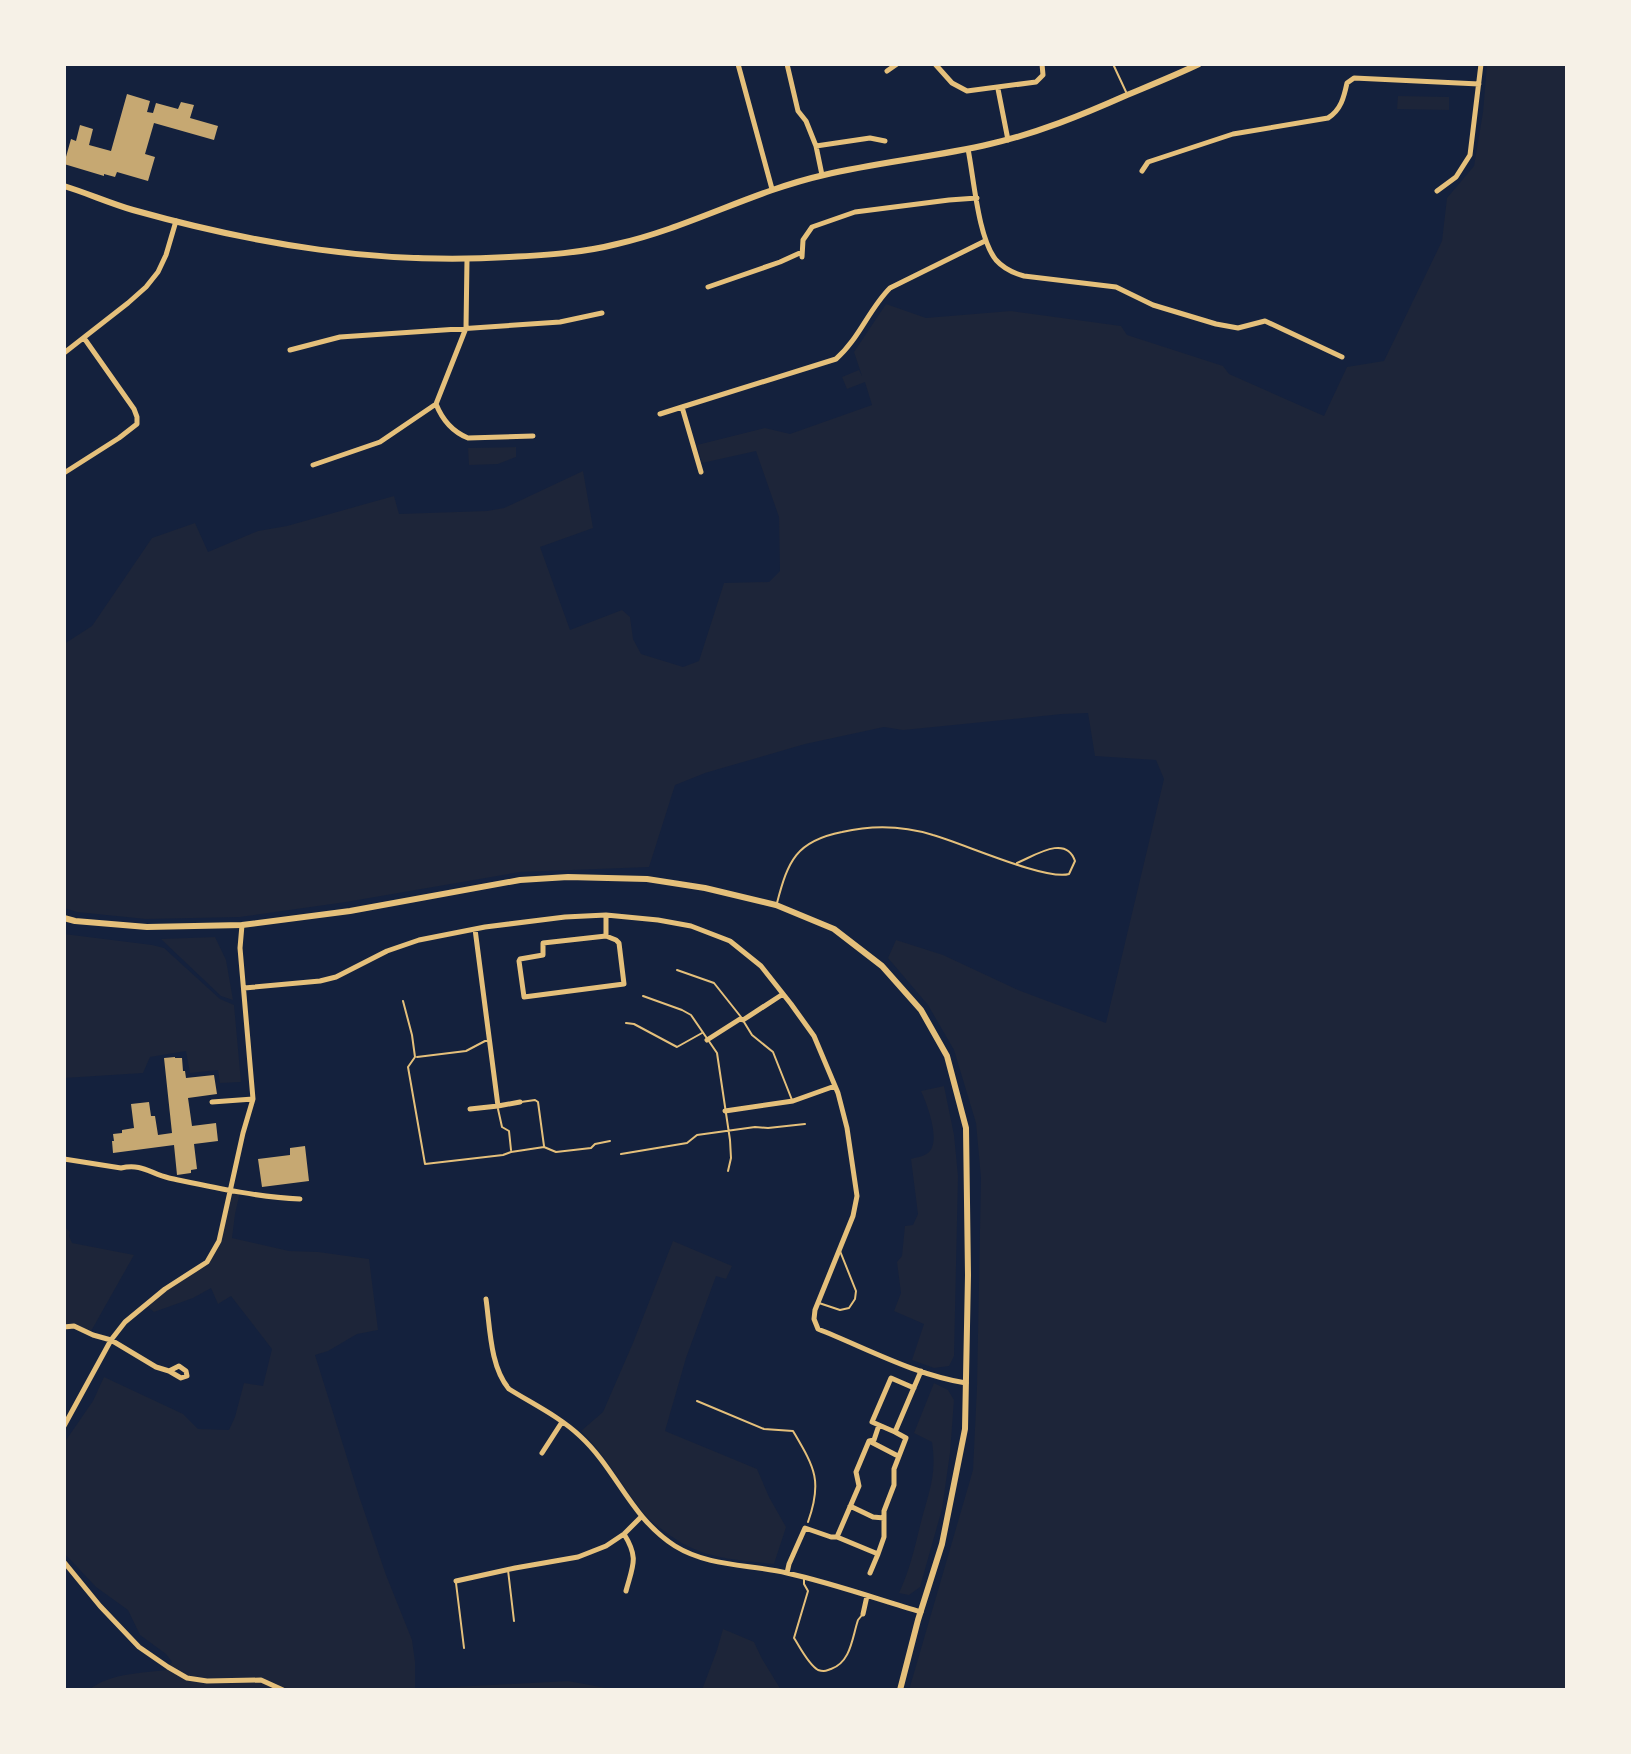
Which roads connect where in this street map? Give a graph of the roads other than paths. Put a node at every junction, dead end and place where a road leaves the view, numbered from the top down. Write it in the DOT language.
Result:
graph roads {
  1 [pos="738,64"];
  2 [pos="787,64"];
  3 [pos="897,64"];
  4 [pos="935,64"];
  5 [pos="1042,64"];
  6 [pos="1113,64"];
  7 [pos="1199,64"];
  8 [pos="1481,64"];
  9 [pos="887,71"];
  10 [pos="1479,84"];
  11 [pos="998,89"];
  12 [pos="1127,95"];
  13 [pos="1008,140"];
  14 [pos="885,141"];
  15 [pos="816,146"];
  16 [pos="968,149"];
  17 [pos="1142,171"];
  18 [pos="822,175"];
  19 [pos="64,186"];
  20 [pos="772,189"];
  21 [pos="1437,191"];
  22 [pos="977,198"];
  23 [pos="176,221"];
  24 [pos="985,241"];
  25 [pos="467,259"];
  26 [pos="708,287"];
  27 [pos="602,313"];
  28 [pos="466,328"];
  29 [pos="84,338"];
  30 [pos="290,350"];
  31 [pos="64,353"];
  32 [pos="1342,357"];
  33 [pos="436,404"];
  34 [pos="682,407"];
  35 [pos="660,414"];
  36 [pos="533,436"];
  37 [pos="313,465"];
  38 [pos="701,472"];
  39 [pos="64,473"];
  40 [pos="1017,863"];
  41 [pos="776,905"];
  42 [pos="606,915"];
  43 [pos="64,918"];
  44 [pos="242,925"];
  45 [pos="475,929"];
  46 [pos="606,936"];
  47 [pos="677,970"];
  48 [pos="244,988"];
  49 [pos="783,994"];
  50 [pos="643,996"];
  51 [pos="403,1001"];
  52 [pos="743,1020"];
  53 [pos="626,1023"];
  54 [pos="702,1033"];
  55 [pos="707,1040"];
  56 [pos="489,1041"];
  57 [pos="415,1057"];
  58 [pos="835,1086"];
  59 [pos="253,1099"];
  60 [pos="793,1101"];
  61 [pos="212,1102"];
  62 [pos="520,1102"];
  63 [pos="498,1106"];
  64 [pos="470,1109"];
  65 [pos="725,1111"];
  66 [pos="805,1124"];
  67 [pos="728,1131"];
  68 [pos="610,1141"];
  69 [pos="544,1147"];
  70 [pos="511,1152"];
  71 [pos="621,1154"];
  72 [pos="64,1159"];
  73 [pos="728,1171"];
  74 [pos="230,1190"];
  75 [pos="300,1199"];
  76 [pos="840,1250"];
  77 [pos="486,1299"];
  78 [pos="818,1302"];
  79 [pos="64,1327"];
  80 [pos="111,1340"];
  81 [pos="169,1371"];
  82 [pos="921,1371"];
  83 [pos="967,1383"];
  84 [pos="914,1388"];
  85 [pos="562,1422"];
  86 [pos="879,1425"];
  87 [pos="64,1426"];
  88 [pos="895,1432"];
  89 [pos="869,1441"];
  90 [pos="542,1453"];
  91 [pos="898,1456"];
  92 [pos="850,1506"];
  93 [pos="641,1517"];
  94 [pos="884,1518"];
  95 [pos="624,1534"];
  96 [pos="837,1537"];
  97 [pos="878,1554"];
  98 [pos="64,1562"];
  99 [pos="508,1569"];
  100 [pos="787,1573"];
  101 [pos="870,1573"];
  102 [pos="804,1578"];
  103 [pos="456,1581"];
  104 [pos="626,1591"];
  105 [pos="867,1596"];
  106 [pos="921,1612"];
  107 [pos="863,1614"];
  108 [pos="514,1621"];
  109 [pos="464,1648"];
  110 [pos="283,1690"];
  111 [pos="900,1690"];
  1 -- 20 [label="street"];
  2 -- 15 [label="street"];
  3 -- 9 [label="street"];
  4 -- 11 [label="street"];
  5 -- 11 [label="street"];
  6 -- 12 [label="lane"];
  7 -- 12 [label="street"];
  8 -- 10 [label="street"];
  10 -- 17 [label="street"];
  10 -- 21 [label="street"];
  11 -- 13 [label="street"];
  12 -- 13 [label="street"];
  13 -- 16 [label="street"];
  14 -- 15 [label="street"];
  15 -- 18 [label="street"];
  16 -- 18 [label="street"];
  16 -- 22 [label="street"];
  18 -- 20 [label="street"];
  19 -- 23 [label="street"];
  20 -- 25 [label="street"];
  22 -- 24 [label="street"];
  22 -- 26 [label="street"];
  23 -- 25 [label="street"];
  23 -- 29 [label="street"];
  24 -- 32 [label="street"];
  24 -- 34 [label="street"];
  25 -- 28 [label="street"];
  27 -- 28 [label="street"];
  28 -- 30 [label="street"];
  28 -- 33 [label="street"];
  29 -- 31 [label="street"];
  29 -- 39 [label="street"];
  33 -- 36 [label="street"];
  33 -- 37 [label="street"];
  34 -- 35 [label="street"];
  34 -- 38 [label="street"];
  40 -- 40 [label="lane"];
  40 -- 41 [label="lane"];
  41 -- 44 [label="street"];
  41 -- 83 [label="street"];
  42 -- 45 [label="street"];
  42 -- 46 [label="street"];
  42 -- 49 [label="street"];
  43 -- 44 [label="street"];
  44 -- 48 [label="street"];
  45 -- 48 [label="street"];
  45 -- 56 [label="street"];
  46 -- 46 [label="street"];
  47 -- 52 [label="lane"];
  48 -- 59 [label="street"];
  49 -- 52 [label="street"];
  49 -- 58 [label="street"];
  50 -- 54 [label="lane"];
  51 -- 57 [label="lane"];
  52 -- 55 [label="street"];
  52 -- 60 [label="lane"];
  53 -- 54 [label="lane"];
  54 -- 55 [label="lane"];
  55 -- 65 [label="lane"];
  56 -- 57 [label="lane"];
  56 -- 63 [label="street"];
  57 -- 70 [label="lane"];
  58 -- 60 [label="street"];
  58 -- 76 [label="street"];
  59 -- 61 [label="street"];
  59 -- 74 [label="street"];
  60 -- 65 [label="street"];
  62 -- 63 [label="street"];
  62 -- 69 [label="lane"];
  63 -- 64 [label="street"];
  63 -- 70 [label="lane"];
  65 -- 67 [label="lane"];
  66 -- 67 [label="lane"];
  67 -- 71 [label="lane"];
  67 -- 73 [label="lane"];
  68 -- 69 [label="lane"];
  69 -- 70 [label="lane"];
  72 -- 74 [label="street"];
  74 -- 75 [label="street"];
  74 -- 80 [label="street"];
  76 -- 78 [label="street"];
  76 -- 78 [label="lane"];
  77 -- 85 [label="street"];
  78 -- 82 [label="street"];
  79 -- 80 [label="street"];
  80 -- 81 [label="street"];
  80 -- 87 [label="street"];
  82 -- 83 [label="street"];
  82 -- 84 [label="street"];
  83 -- 106 [label="street"];
  84 -- 86 [label="street"];
  84 -- 88 [label="street"];
  85 -- 90 [label="street"];
  85 -- 93 [label="street"];
  86 -- 88 [label="street"];
  86 -- 89 [label="street"];
  88 -- 91 [label="street"];
  89 -- 91 [label="street"];
  89 -- 92 [label="street"];
  91 -- 94 [label="street"];
  92 -- 94 [label="street"];
  92 -- 96 [label="street"];
  93 -- 95 [label="street"];
  93 -- 100 [label="street"];
  94 -- 97 [label="street"];
  95 -- 99 [label="street"];
  95 -- 104 [label="street"];
  96 -- 97 [label="street"];
  96 -- 100 [label="street"];
  97 -- 101 [label="street"];
  98 -- 110 [label="street"];
  99 -- 103 [label="street"];
  99 -- 108 [label="lane"];
  100 -- 102 [label="street"];
  102 -- 105 [label="street"];
  102 -- 107 [label="lane"];
  103 -- 109 [label="lane"];
  105 -- 106 [label="street"];
  105 -- 107 [label="street"];
  106 -- 111 [label="street"];
}
